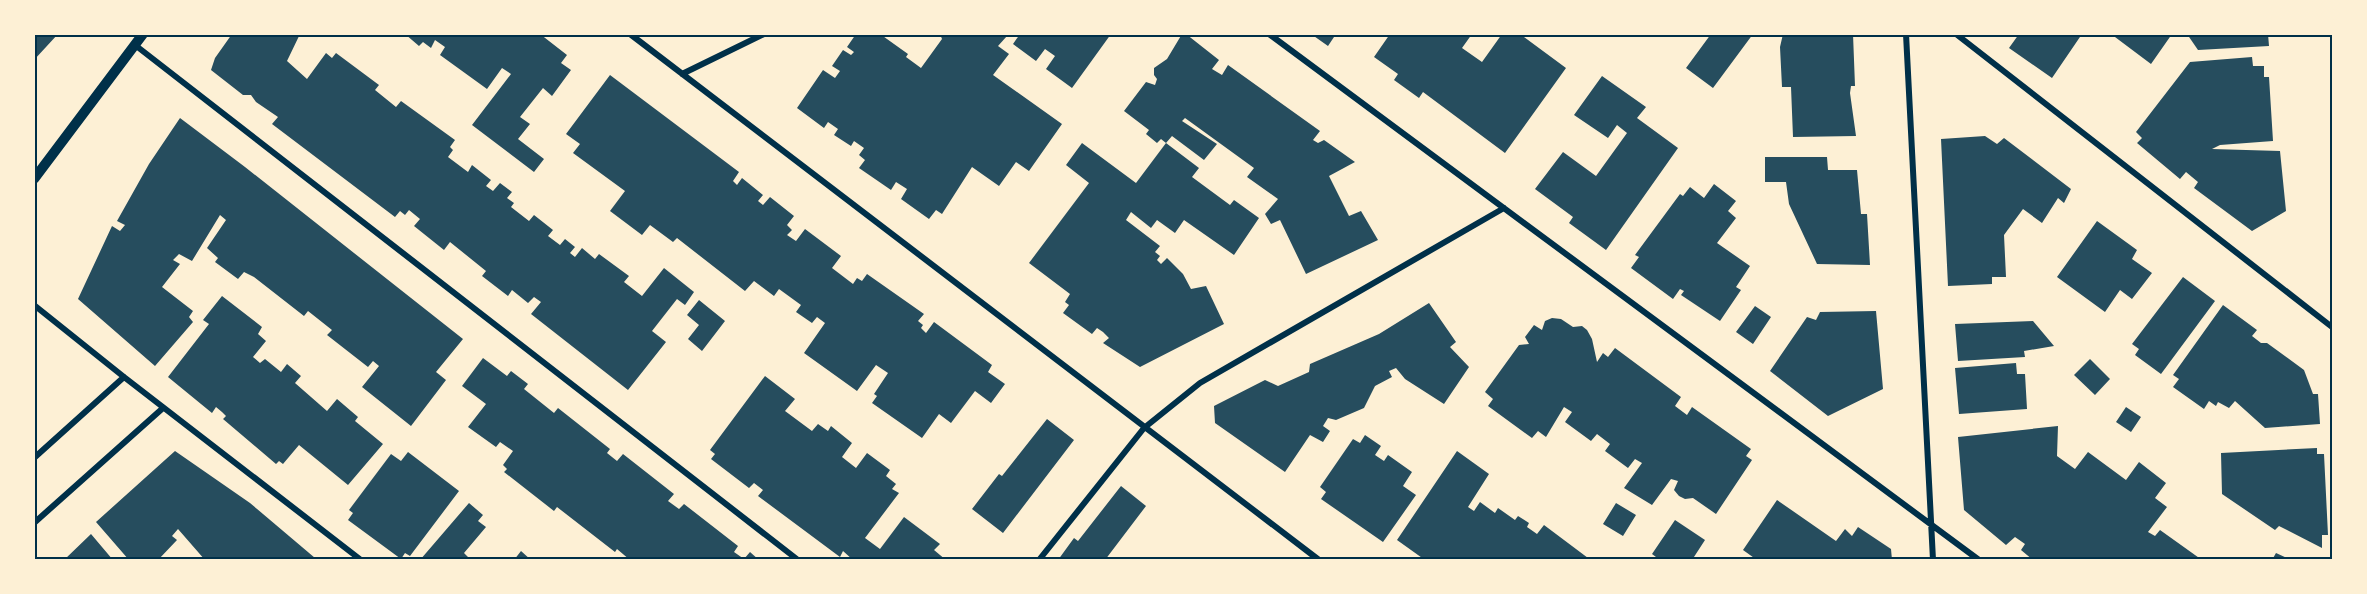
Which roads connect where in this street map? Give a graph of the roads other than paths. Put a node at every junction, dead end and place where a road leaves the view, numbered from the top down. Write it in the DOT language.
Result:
graph roads {
  1 [pos="143,34"];
  2 [pos="630,34"];
  3 [pos="764,34"];
  4 [pos="1269,34"];
  5 [pos="1906,34"];
  6 [pos="1956,34"];
  7 [pos="135,45"];
  8 [pos="682,74"];
  9 [pos="34,179"];
  10 [pos="1504,208"];
  11 [pos="34,304"];
  12 [pos="2332,327"];
  13 [pos="124,377"];
  14 [pos="163,408"];
  15 [pos="1144,428"];
  16 [pos="34,458"];
  17 [pos="34,523"];
  18 [pos="1932,525"];
  19 [pos="355,558"];
  20 [pos="798,560"];
  21 [pos="1039,560"];
  22 [pos="1319,560"];
  23 [pos="1934,560"];
  24 [pos="1979,560"];
  1 -- 7 [label="street"];
  2 -- 8 [label="street"];
  3 -- 8 [label="street"];
  4 -- 10 [label="street"];
  5 -- 18 [label="street"];
  6 -- 12 [label="street"];
  7 -- 9 [label="street"];
  7 -- 20 [label="street"];
  8 -- 15 [label="street"];
  10 -- 15 [label="street"];
  10 -- 18 [label="street"];
  11 -- 13 [label="street"];
  13 -- 14 [label="street"];
  13 -- 16 [label="street"];
  14 -- 17 [label="street"];
  14 -- 19 [label="street"];
  15 -- 21 [label="street"];
  15 -- 22 [label="street"];
  18 -- 23 [label="street"];
  18 -- 24 [label="street"];
}
